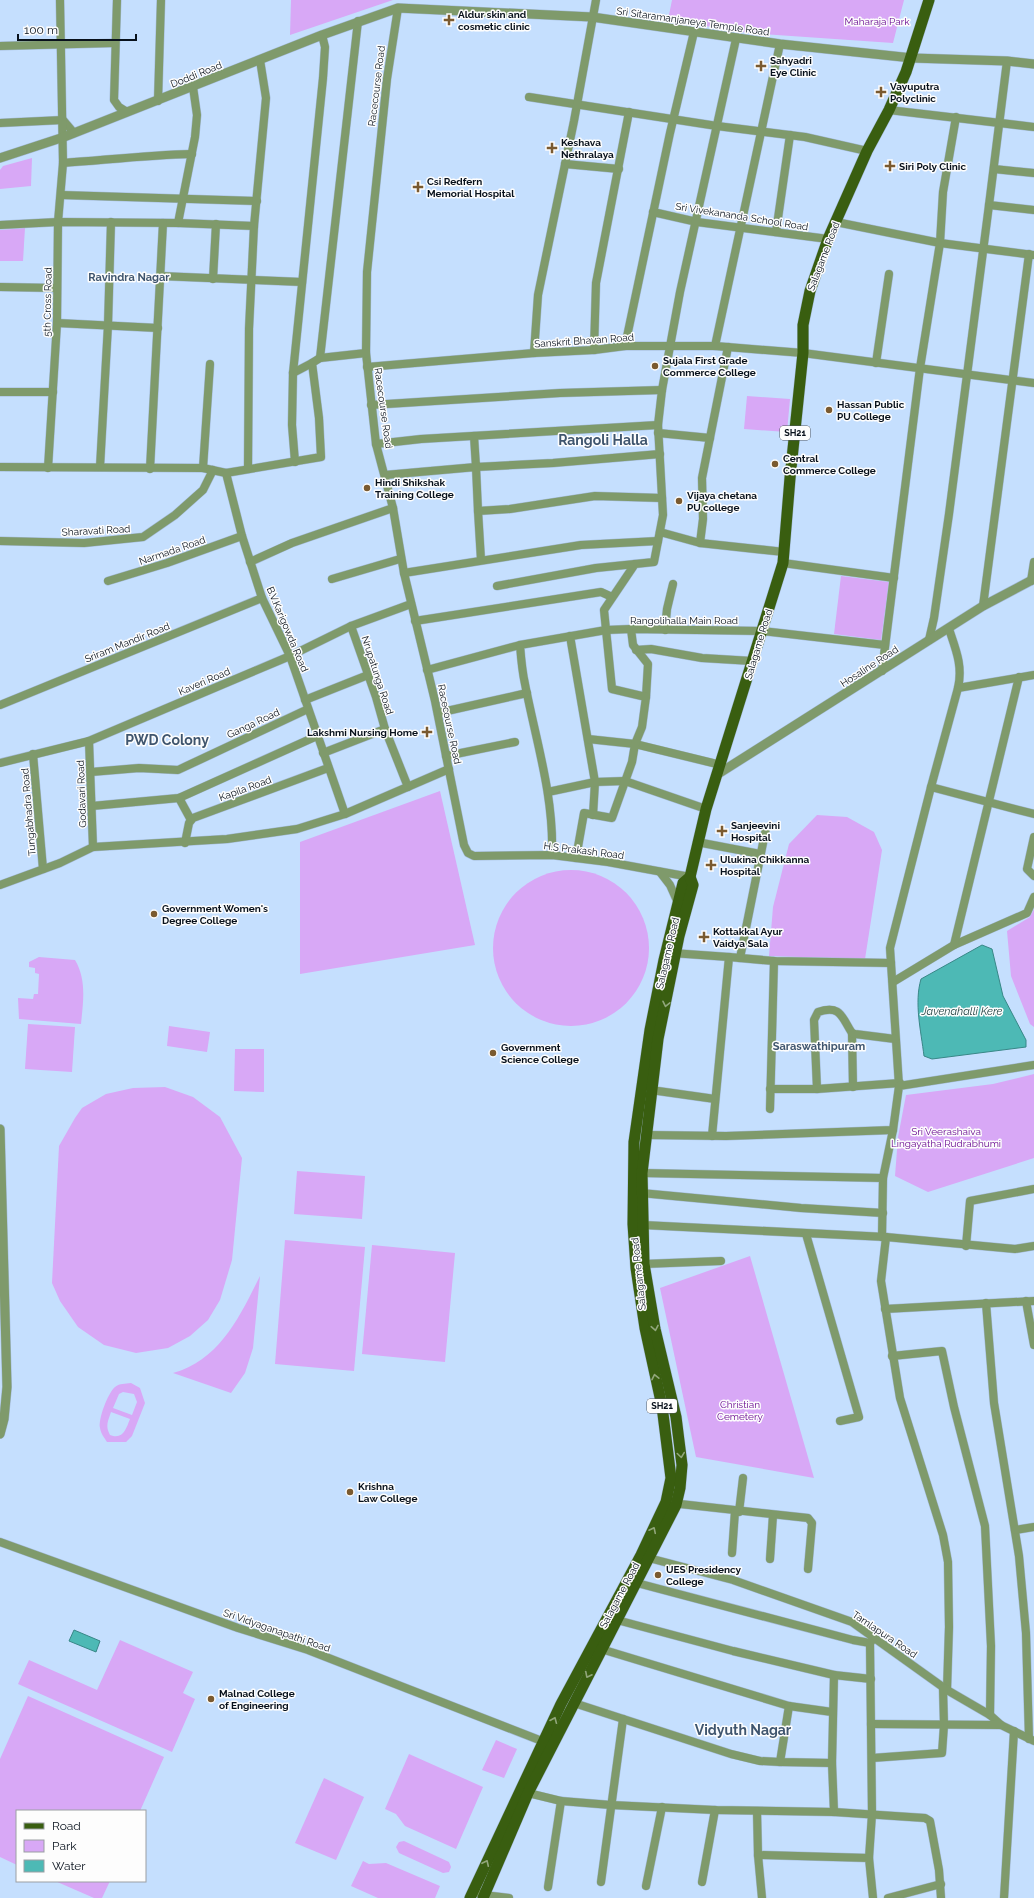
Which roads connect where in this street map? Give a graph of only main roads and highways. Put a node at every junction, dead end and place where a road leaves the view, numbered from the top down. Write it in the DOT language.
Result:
graph roads {
  1 [pos="929,0"];
  2 [pos="690,878"];
  3 [pos="671,953"];
  4 [pos="671,1504"];
  5 [pos="645,1557"];
  6 [pos="549,1744"];
  7 [pos="478,1895"];
  1 -- 2 [label="main road, Salagame Road / SH21"];
  2 -- 3 [label="main road"];
  2 -- 3 [label="main road, Salagame Road / SH21"];
  4 -- 3 [label="main road, Salagame Road / SH21, one-way"];
  3 -- 4 [label="main road, one-way"];
  4 -- 5 [label="main road"];
  5 -- 6 [label="main road, one-way"];
  6 -- 5 [label="main road, Salagame Road, one-way"];
  6 -- 7 [label="main road"];
}
